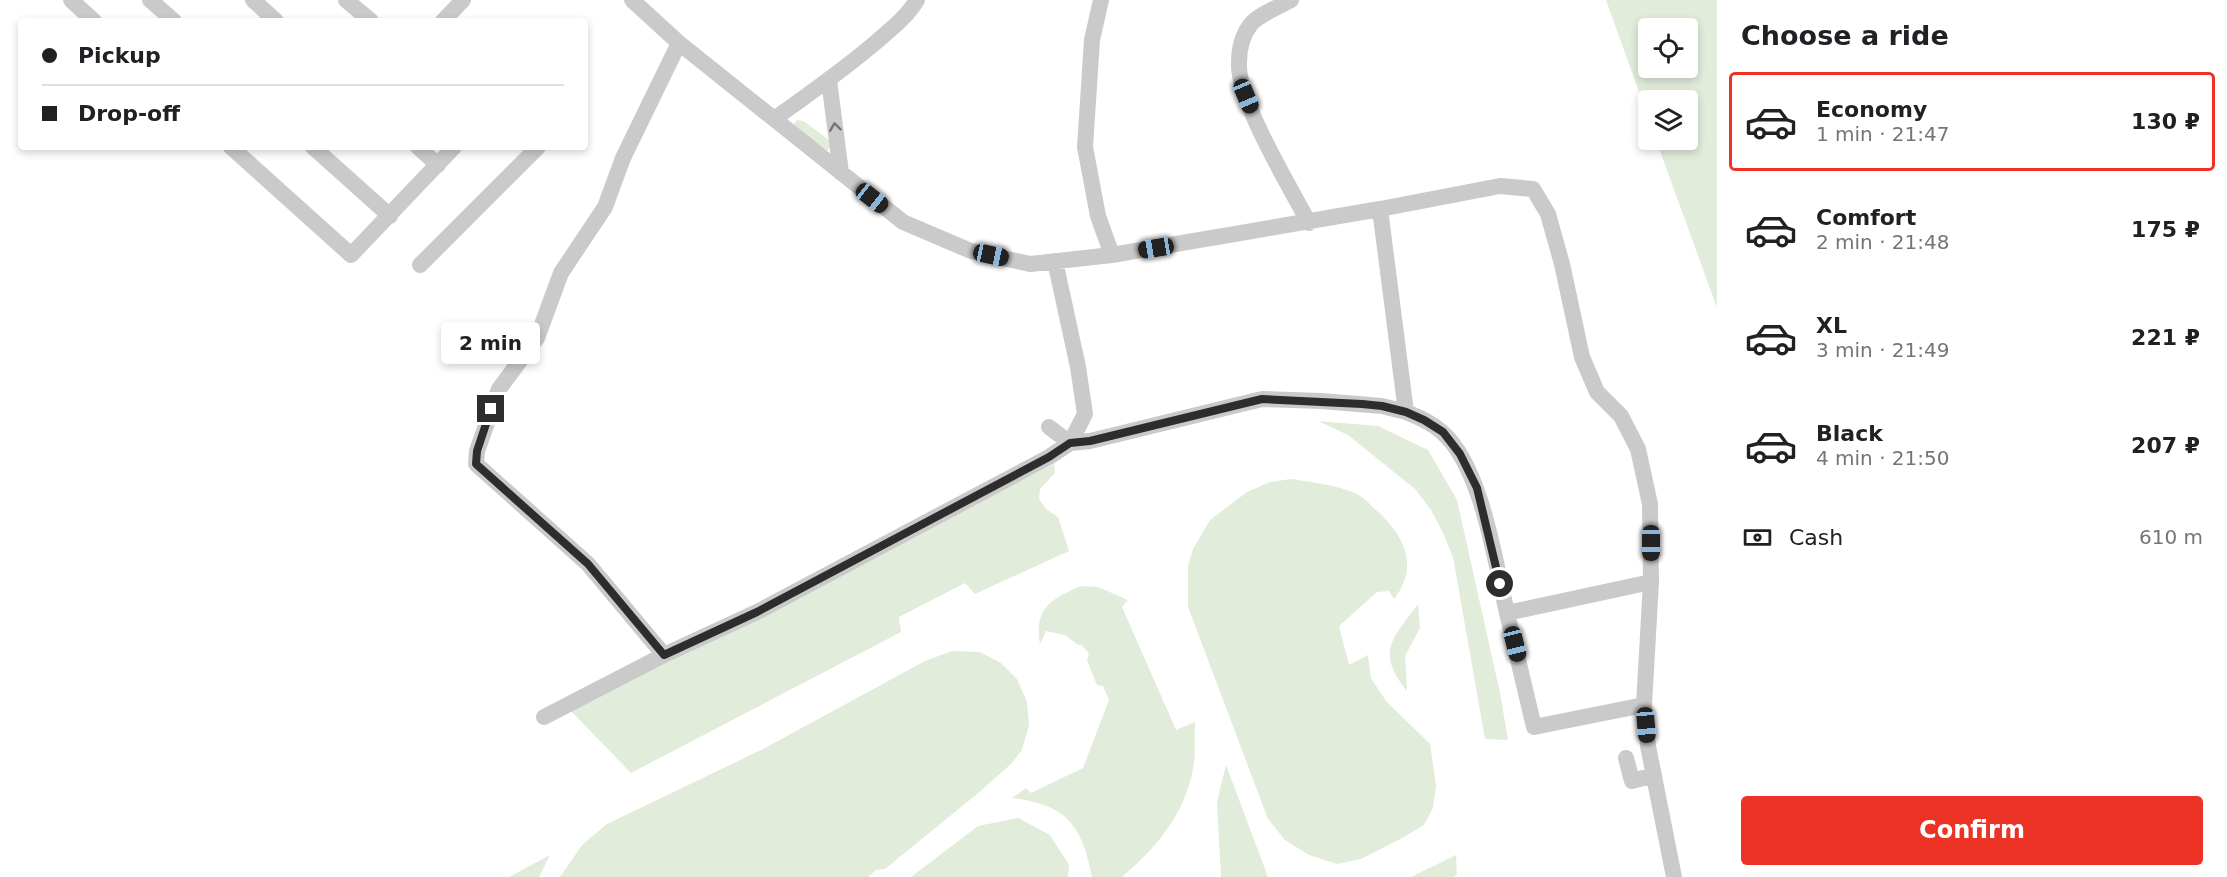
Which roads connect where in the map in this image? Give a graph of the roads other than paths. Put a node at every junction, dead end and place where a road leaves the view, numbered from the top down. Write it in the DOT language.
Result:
graph roads {
  1 [pos="72,0"];
  2 [pos="150,0"];
  3 [pos="253,0"];
  4 [pos="346,0"];
  5 [pos="463,0"];
  6 [pos="632,0"];
  7 [pos="917,0"];
  8 [pos="1101,0"];
  9 [pos="1291,0"];
  10 [pos="91,18"];
  11 [pos="171,18"];
  12 [pos="273,18"];
  13 [pos="367,18"];
  14 [pos="446,18"];
  15 [pos="680,43"];
  16 [pos="829,80"];
  17 [pos="774,119"];
  18 [pos="234,150"];
  19 [pos="317,150"];
  20 [pos="421,150"];
  21 [pos="451,150"];
  22 [pos="535,150"];
  23 [pos="438,165"];
  24 [pos="841,173"];
  25 [pos="1380,209"];
  26 [pos="390,216"];
  27 [pos="1309,223"];
  28 [pos="1112,255"];
  29 [pos="1055,261"];
  30 [pos="420,265"];
  31 [pos="1406,412"];
  32 [pos="1049,427"];
  33 [pos="1070,443"];
  34 [pos="1651,582"];
  35 [pos="1507,613"];
  36 [pos="664,655"];
  37 [pos="1644,705"];
  38 [pos="544,717"];
  39 [pos="1626,758"];
  40 [pos="1654,776"];
  41 [pos="1674,877"];
  1 -- 10 [label="lane"];
  2 -- 11 [label="lane"];
  3 -- 12 [label="lane"];
  4 -- 13 [label="lane"];
  5 -- 14 [label="lane"];
  6 -- 15 [label="lane"];
  7 -- 16 [label="lane"];
  8 -- 28 [label="lane"];
  9 -- 27 [label="lane"];
  15 -- 17 [label="lane"];
  15 -- 36 [label="lane"];
  16 -- 17 [label="lane"];
  24 -- 16 [label="lane, one-way"];
  17 -- 24 [label="lane"];
  18 -- 26 [label="lane"];
  19 -- 26 [label="lane"];
  20 -- 23 [label="lane"];
  21 -- 23 [label="lane"];
  22 -- 30 [label="lane"];
  23 -- 26 [label="lane"];
  24 -- 29 [label="lane"];
  25 -- 27 [label="lane"];
  25 -- 31 [label="lane"];
  25 -- 34 [label="lane"];
  27 -- 28 [label="lane"];
  28 -- 29 [label="lane"];
  29 -- 33 [label="lane"];
  31 -- 33 [label="lane"];
  31 -- 35 [label="lane"];
  32 -- 33 [label="lane"];
  33 -- 36 [label="lane"];
  34 -- 35 [label="lane"];
  34 -- 37 [label="lane"];
  35 -- 37 [label="lane"];
  36 -- 38 [label="lane"];
  37 -- 40 [label="lane"];
  39 -- 40 [label="lane"];
  40 -- 41 [label="lane"];
}
